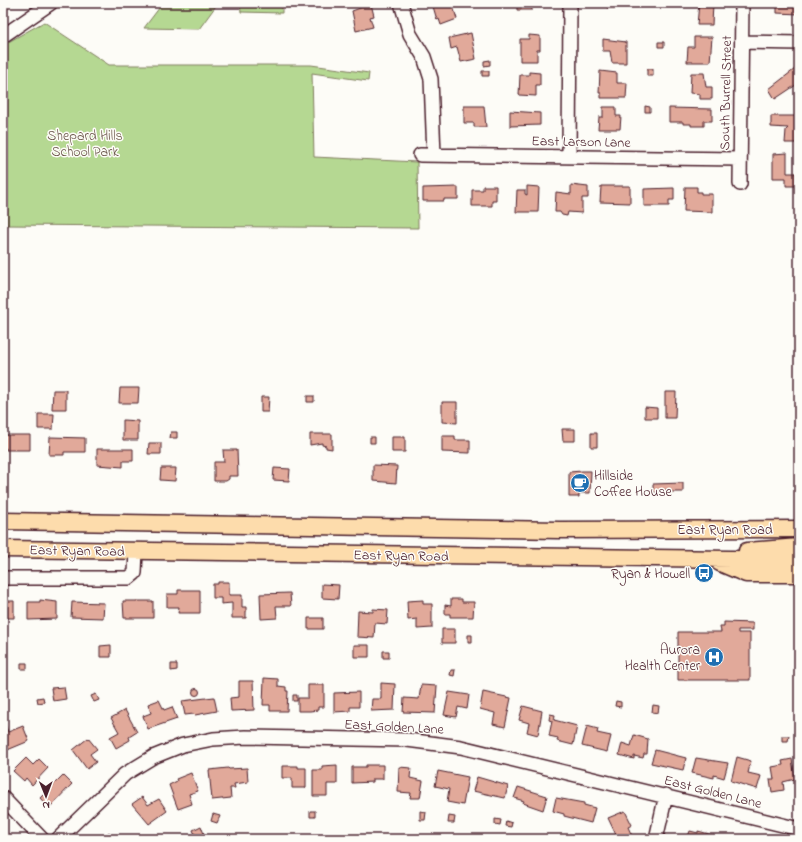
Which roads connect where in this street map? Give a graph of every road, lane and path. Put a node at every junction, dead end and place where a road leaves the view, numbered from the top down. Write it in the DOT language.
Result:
graph roads {
  1 [pos="51,3"];
  2 [pos="401,3"];
  3 [pos="570,3"];
  4 [pos="742,3"];
  5 [pos="3,36"];
  6 [pos="742,42"];
  7 [pos="799,43"];
  8 [pos="420,155"];
  9 [pos="434,155"];
  10 [pos="569,156"];
  11 [pos="740,159"];
  12 [pos="740,184"];
  13 [pos="3,521"];
  14 [pos="799,529"];
  15 [pos="799,547"];
  16 [pos="3,549"];
  17 [pos="136,551"];
  18 [pos="696,560"];
  19 [pos="713,560"];
  20 [pos="799,560"];
  21 [pos="799,574"];
  22 [pos="3,578"];
  23 [pos="666,795"];
  24 [pos="3,798"];
  25 [pos="799,829"];
  26 [pos="42,839"];
  27 [pos="58,839"];
  28 [pos="656,839"];
  1 -- 5 [label="street"];
  2 -- 9 [label="street"];
  3 -- 10 [label="street"];
  4 -- 6 [label="street, South Burrell Street"];
  6 -- 7 [label="street"];
  6 -- 11 [label="street, South Burrell Street"];
  8 -- 9 [label="street, East Larson Lane"];
  9 -- 10 [label="street, East Larson Lane"];
  10 -- 11 [label="street, East Larson Lane"];
  11 -- 12 [label="street, South Burrell Street"];
  13 -- 14 [label="main road, East Ryan Road"];
  15 -- 18 [label="main road"];
  16 -- 17 [label="main road, East Ryan Road"];
  17 -- 18 [label="main road, East Ryan Road"];
  17 -- 22 [label="street"];
  18 -- 19 [label="main road, East Ryan Road"];
  19 -- 20 [label="main road, East Ryan Road"];
  19 -- 21 [label="main road"];
  23 -- 25 [label="street, East Golden Lane"];
  23 -- 27 [label="street, East Golden Lane"];
  23 -- 28 [label="street"];
  24 -- 26 [label="street"];
}
